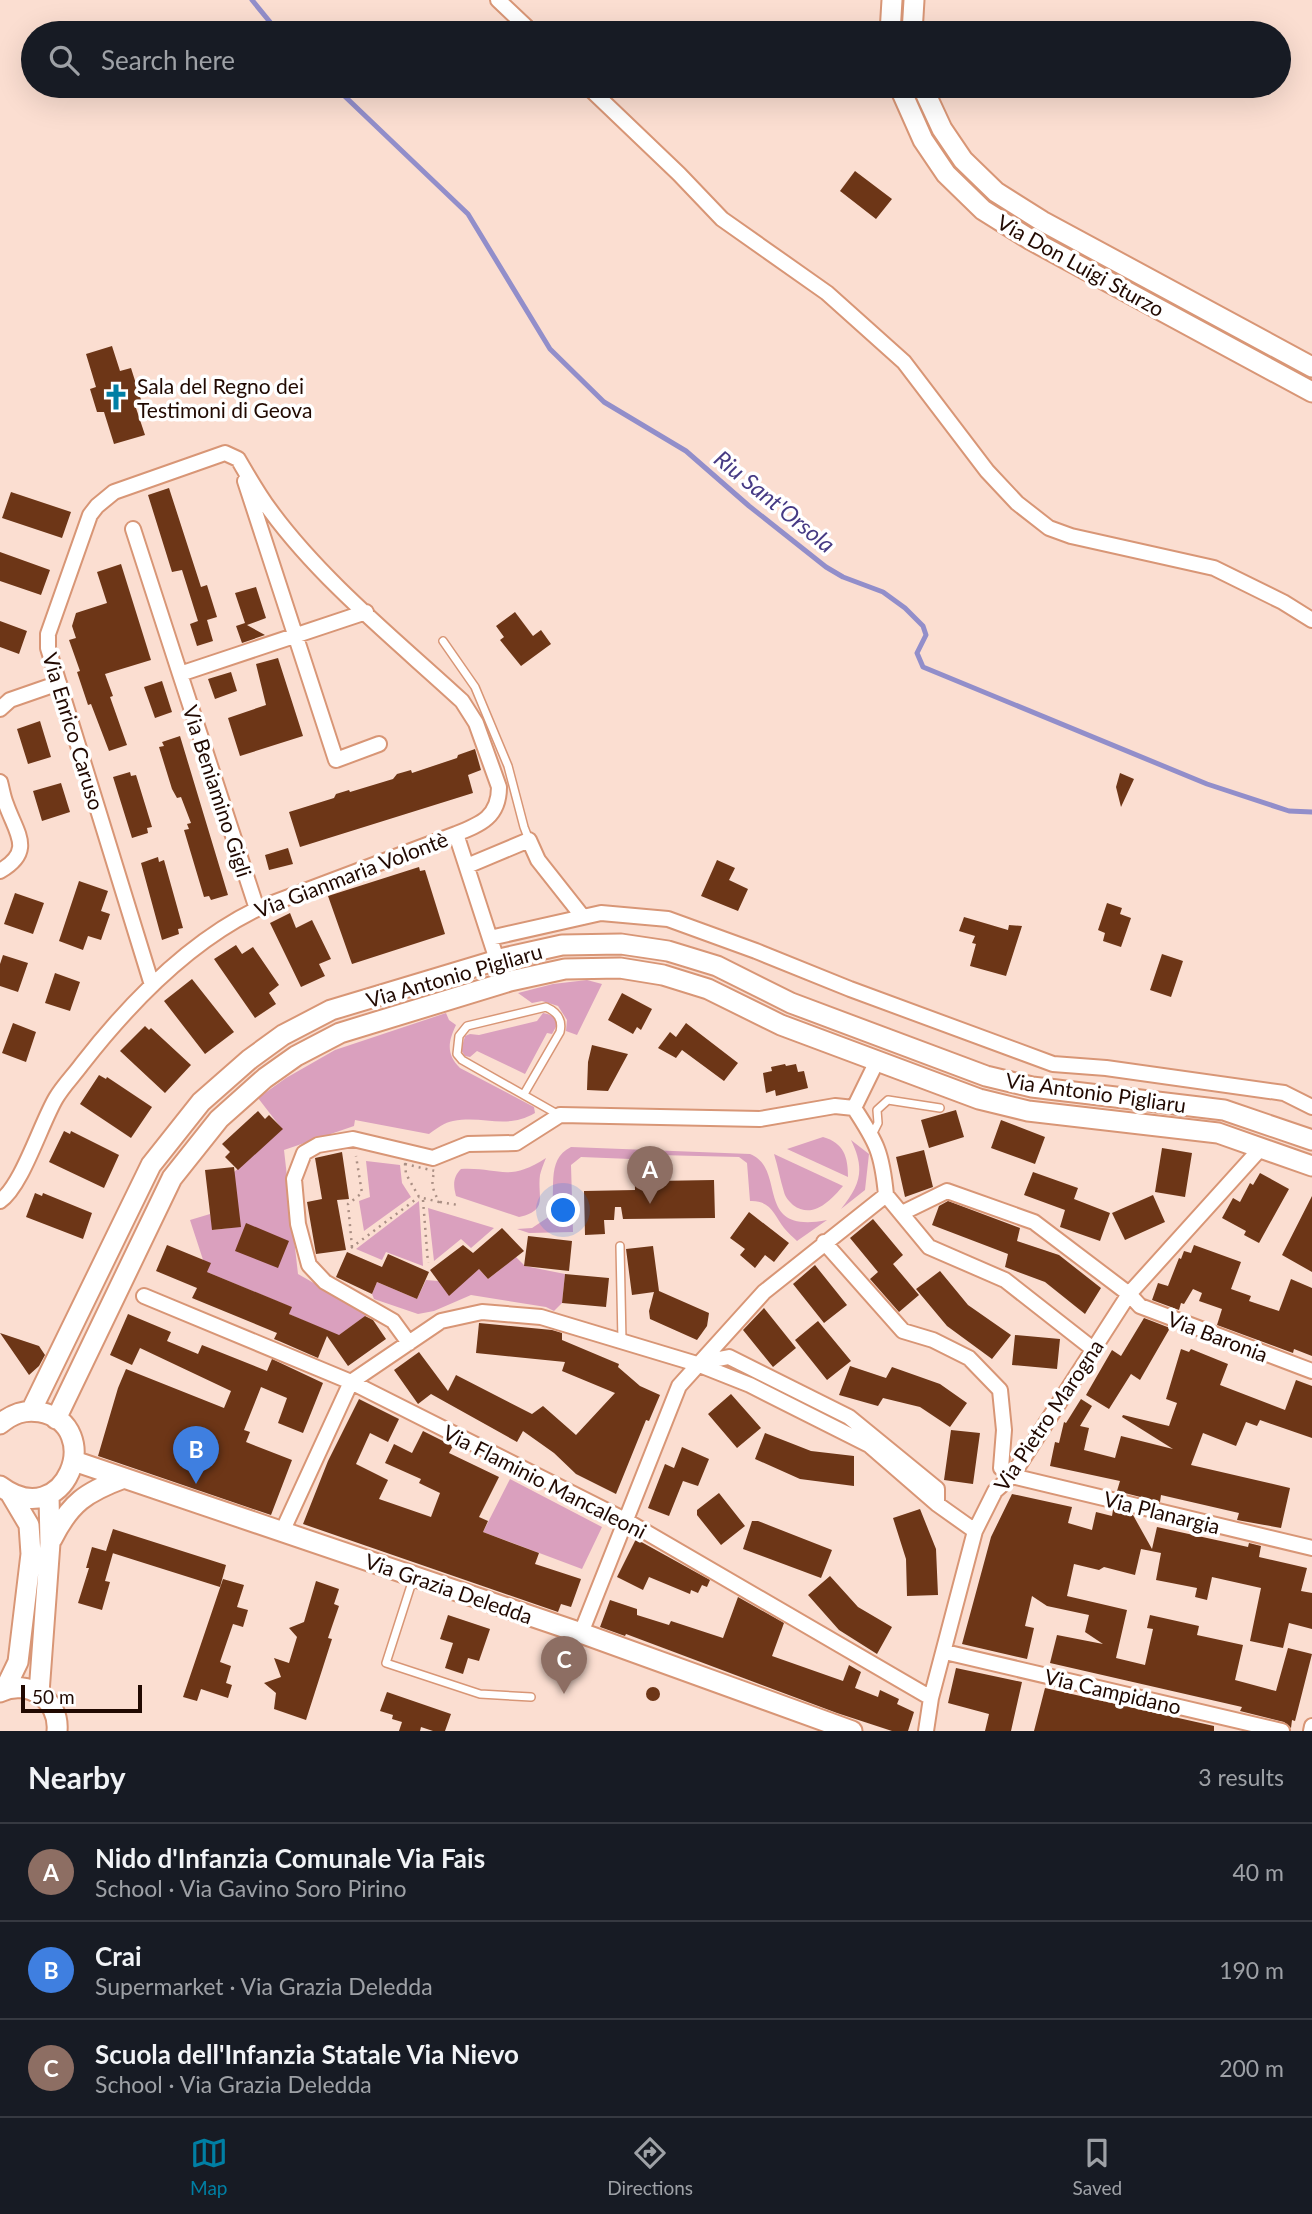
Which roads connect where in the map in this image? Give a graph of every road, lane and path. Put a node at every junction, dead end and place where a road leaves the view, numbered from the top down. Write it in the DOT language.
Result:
graph roads {
  1 [pos="498,0"];
  2 [pos="892,0"];
  3 [pos="914,0"];
  4 [pos="520,21"];
  5 [pos="891,21"];
  6 [pos="913,21"];
  7 [pos="600,98"];
  8 [pos="904,98"];
  9 [pos="928,98"];
  10 [pos="1312,367"];
  11 [pos="1312,392"];
  12 [pos="238,459"];
  13 [pos="133,529"];
  14 [pos="366,612"];
  15 [pos="1312,620"];
  16 [pos="296,636"];
  17 [pos="443,641"];
  18 [pos="180,674"];
  19 [pos="59,684"];
  20 [pos="0,709"];
  21 [pos="379,744"];
  22 [pos="0,782"];
  23 [pos="456,834"];
  24 [pos="529,839"];
  25 [pos="467,866"];
  26 [pos="4,869"];
  27 [pos="257,909"];
  28 [pos="583,917"];
  29 [pos="490,938"];
  30 [pos="497,960"];
  31 [pos="152,985"];
  32 [pos="877,1062"];
  33 [pos="524,1094"];
  34 [pos="1312,1107"];
  35 [pos="854,1108"];
  36 [pos="940,1108"];
  37 [pos="560,1115"];
  38 [pos="872,1135"];
  39 [pos="353,1139"];
  40 [pos="1312,1140"];
  41 [pos="1261,1148"];
  42 [pos="1312,1166"];
  43 [pos="886,1195"];
  44 [pos="419,1196"];
  45 [pos="423,1199"];
  46 [pos="0,1201"];
  47 [pos="439,1202"];
  48 [pos="458,1205"];
  49 [pos="902,1213"];
  50 [pos="824,1242"];
  51 [pos="620,1246"];
  52 [pos="428,1263"];
  53 [pos="1129,1294"];
  54 [pos="144,1296"];
  55 [pos="622,1341"];
  56 [pos="409,1343"];
  57 [pos="1093,1349"];
  58 [pos="696,1364"];
  59 [pos="1312,1371"];
  60 [pos="351,1382"];
  61 [pos="31,1411"];
  62 [pos="56,1419"];
  63 [pos="0,1424"];
  64 [pos="74,1461"];
  65 [pos="1012,1476"];
  66 [pos="124,1478"];
  67 [pos="66,1481"];
  68 [pos="5,1490"];
  69 [pos="49,1495"];
  70 [pos="625,1520"];
  71 [pos="975,1531"];
  72 [pos="282,1532"];
  73 [pos="50,1543"];
  74 [pos="1312,1548"];
  75 [pos="414,1576"];
  76 [pos="581,1633"];
  77 [pos="945,1652"];
  78 [pos="2,1691"];
  79 [pos="39,1693"];
  80 [pos="531,1697"];
  81 [pos="931,1698"];
  82 [pos="60,1729"];
  83 [pos="852,1731"];
  84 [pos="926,1731"];
  85 [pos="1282,1731"];
  1 -- 4 [label="street"];
  2 -- 5 [label="main road"];
  3 -- 6 [label="main road"];
  7 -- 15 [label="street"];
  8 -- 11 [label="main road, Via Don Luigi Sturzo"];
  9 -- 10 [label="main road, Via Don Luigi Sturzo"];
  12 -- 14 [label="street"];
  12 -- 16 [label="street"];
  12 -- 19 [label="street, Via Enrico Caruso"];
  13 -- 18 [label="street, Via Beniamino Gigli"];
  14 -- 16 [label="street"];
  14 -- 23 [label="street"];
  16 -- 18 [label="street"];
  16 -- 21 [label="street"];
  17 -- 24 [label="lane"];
  18 -- 27 [label="street, Via Beniamino Gigli"];
  19 -- 20 [label="street"];
  19 -- 31 [label="street, Via Enrico Caruso"];
  22 -- 26 [label="street"];
  23 -- 25 [label="street, Via Gianmaria Volontè"];
  23 -- 27 [label="street, Via Gianmaria Volontè"];
  24 -- 25 [label="street"];
  24 -- 28 [label="street"];
  25 -- 29 [label="street, Via Gianmaria Volontè"];
  27 -- 31 [label="street, Via Gianmaria Volontè"];
  28 -- 29 [label="street, Via Antonio Pigliaru"];
  28 -- 34 [label="street, Via Antonio Pigliaru"];
  29 -- 30 [label="street, Via Gianmaria Volontè"];
  30 -- 40 [label="main road, Via Antonio Pigliaru"];
  30 -- 61 [label="main road, Via Antonio Pigliaru"];
  31 -- 46 [label="street, Via Gianmaria Volontè"];
  32 -- 35 [label="street"];
  32 -- 41 [label="main road, Via Antonio Pigliaru"];
  32 -- 62 [label="main road, Via Antonio Pigliaru"];
  33 -- 33 [label="lane"];
  33 -- 37 [label="lane"];
  35 -- 37 [label="street"];
  35 -- 38 [label="street"];
  36 -- 38 [label="lane"];
  37 -- 39 [label="street"];
  38 -- 43 [label="street"];
  39 -- 44 [label="path"];
  39 -- 56 [label="street"];
  41 -- 42 [label="main road, Via Antonio Pigliaru"];
  41 -- 53 [label="street, Via Pietro Marogna"];
  43 -- 49 [label="street"];
  43 -- 50 [label="street"];
  44 -- 45 [label="path"];
  44 -- 47 [label="path"];
  45 -- 47 [label="path"];
  45 -- 52 [label="path"];
  47 -- 48 [label="path"];
  49 -- 53 [label="street, Via Baronia"];
  49 -- 57 [label="street"];
  50 -- 58 [label="street"];
  50 -- 65 [label="street"];
  51 -- 55 [label="lane"];
  53 -- 57 [label="street, Via Pietro Marogna"];
  53 -- 59 [label="street, Via Baronia"];
  54 -- 60 [label="street, Via Flaminio Mancaleoni"];
  55 -- 56 [label="street"];
  55 -- 58 [label="street"];
  56 -- 60 [label="street"];
  57 -- 65 [label="street, Via Pietro Marogna"];
  58 -- 70 [label="street"];
  58 -- 71 [label="street"];
  60 -- 70 [label="street, Via Flaminio Mancaleoni"];
  60 -- 72 [label="street"];
  61 -- 62 [label="main road"];
  61 -- 63 [label="main road"];
  62 -- 64 [label="main road"];
  64 -- 66 [label="main road, Via Grazia Deledda"];
  64 -- 67 [label="main road"];
  65 -- 71 [label="street, Via Pietro Marogna"];
  65 -- 74 [label="street, Via Planargia"];
  66 -- 67 [label="main road, Via Grazia Deledda"];
  66 -- 72 [label="main road, Via Grazia Deledda"];
  66 -- 73 [label="main road"];
  67 -- 69 [label="main road"];
  68 -- 69 [label="main road"];
  68 -- 78 [label="main road"];
  69 -- 73 [label="main road"];
  70 -- 76 [label="street"];
  70 -- 81 [label="street, Via Flaminio Mancaleoni"];
  71 -- 77 [label="street, Via Pietro Marogna"];
  72 -- 75 [label="main road, Via Grazia Deledda"];
  73 -- 79 [label="main road"];
  75 -- 76 [label="main road, Via Grazia Deledda"];
  75 -- 80 [label="lane"];
  76 -- 83 [label="main road, Via Grazia Deledda"];
  77 -- 81 [label="street, Via Pietro Marogna"];
  77 -- 85 [label="street, Via Campidano"];
  78 -- 79 [label="main road"];
  79 -- 82 [label="main road"];
  81 -- 84 [label="street, Via Pietro Marogna"];
}
